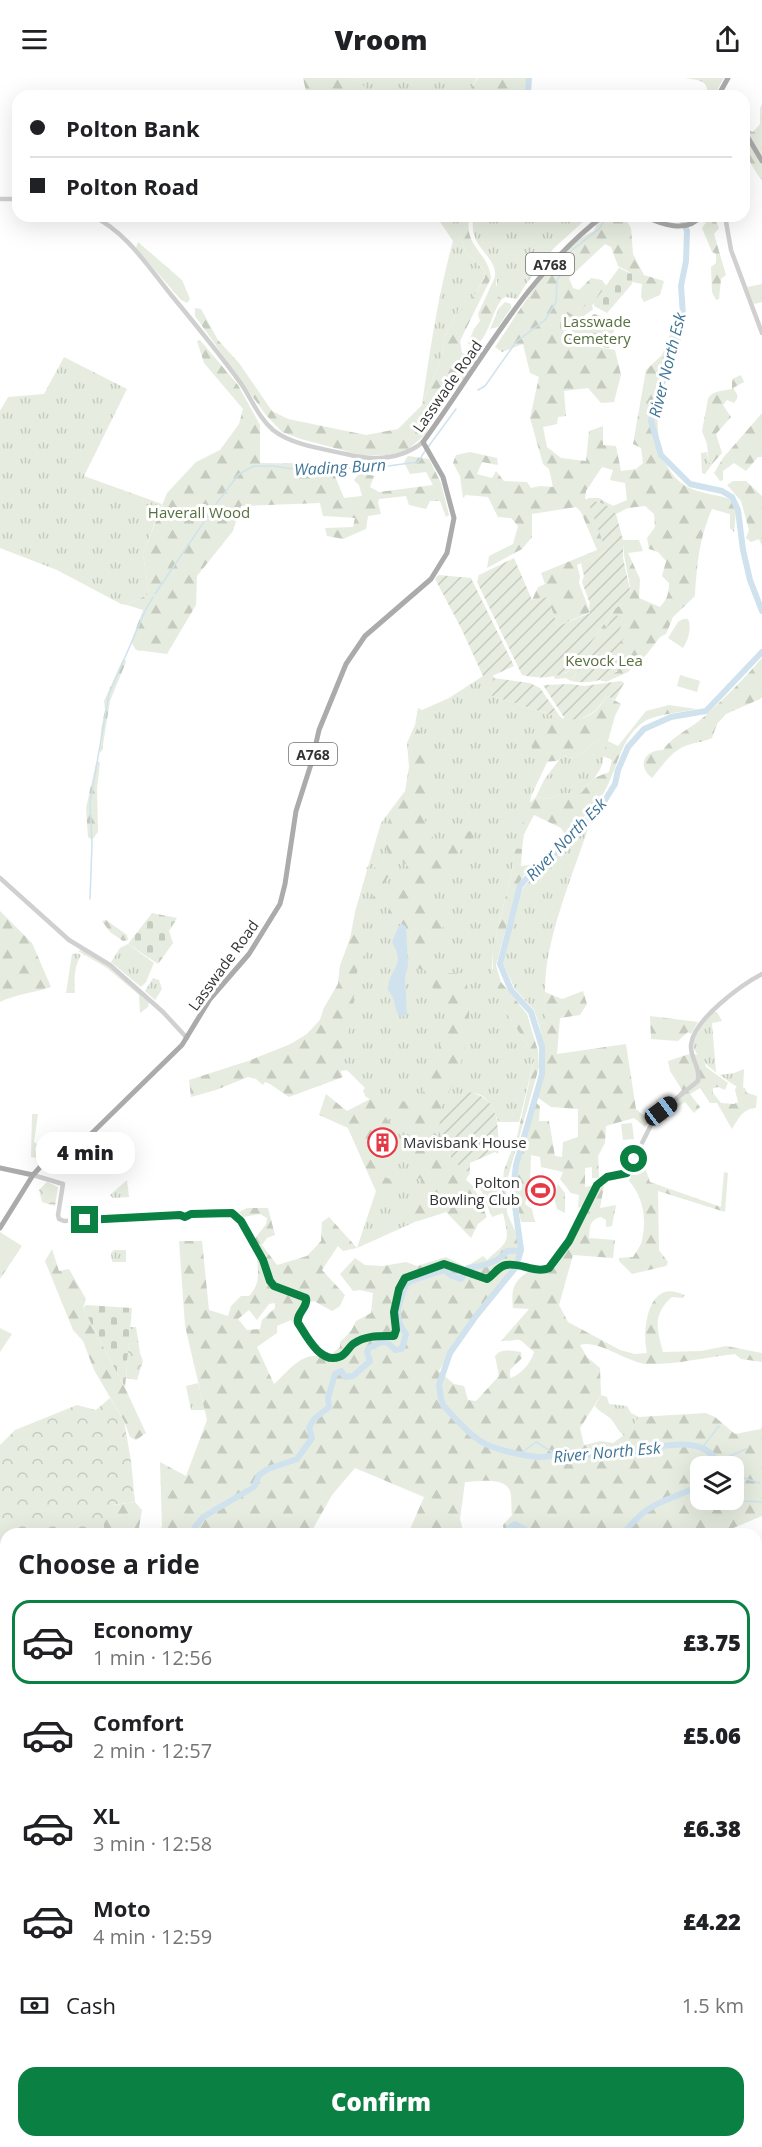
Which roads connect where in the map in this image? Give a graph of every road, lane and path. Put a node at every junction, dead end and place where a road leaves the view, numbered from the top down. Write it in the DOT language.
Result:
graph roads {
  1 [pos="750,141"];
  2 [pos="762,161"];
  3 [pos="102,222"];
  4 [pos="595,222"];
  5 [pos="658,222"];
  6 [pos="696,222"];
  7 [pos="726,222"];
  8 [pos="762,333"];
  9 [pos="426,446"];
  10 [pos="0,878"];
  11 [pos="762,974"];
  12 [pos="187,1038"];
  13 [pos="0,1168"];
  14 [pos="33,1176"];
  15 [pos="0,1228"];
  1 -- 2 [label="main road"];
  3 -- 9 [label="street, Lasswade Road"];
  4 -- 9 [label="main road, Lasswade Road / A768"];
  5 -- 6 [label="main road"];
  7 -- 8 [label="street"];
  9 -- 12 [label="main road, Lasswade Road / A768"];
  10 -- 12 [label="street"];
  11 -- 14 [label="street"];
  12 -- 14 [label="main road, A768"];
  13 -- 14 [label="main road"];
  14 -- 15 [label="main road, A768"];
}
